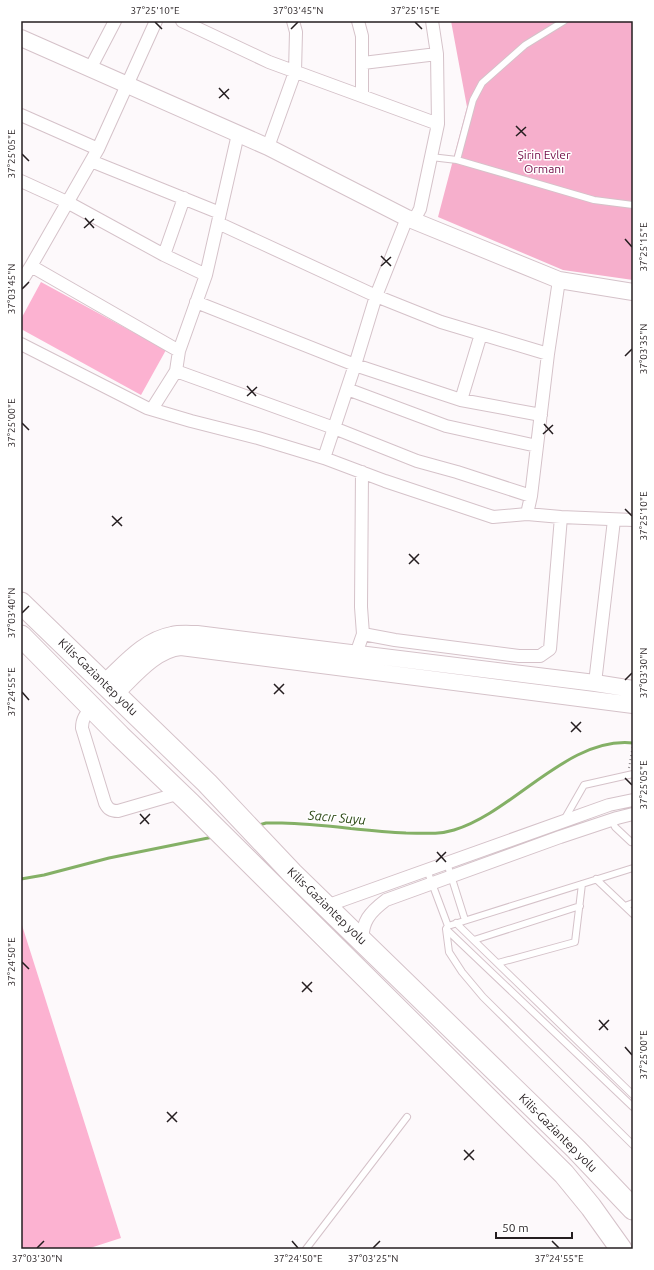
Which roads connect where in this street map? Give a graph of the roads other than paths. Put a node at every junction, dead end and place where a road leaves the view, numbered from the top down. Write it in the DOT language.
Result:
graph roads {
  1 [pos="115,21"];
  2 [pos="156,21"];
  3 [pos="182,21"];
  4 [pos="293,21"];
  5 [pos="358,21"];
  6 [pos="432,21"];
  7 [pos="564,21"];
  8 [pos="21,38"];
  9 [pos="437,54"];
  10 [pos="363,62"];
  11 [pos="90,69"];
  12 [pos="295,72"];
  13 [pos="128,85"];
  14 [pos="362,96"];
  15 [pos="21,115"];
  16 [pos="438,124"];
  17 [pos="238,134"];
  18 [pos="268,147"];
  19 [pos="98,149"];
  20 [pos="432,157"];
  21 [pos="457,160"];
  22 [pos="91,161"];
  23 [pos="21,182"];
  24 [pos="184,198"];
  25 [pos="67,202"];
  26 [pos="633,205"];
  27 [pos="219,218"];
  28 [pos="411,219"];
  29 [pos="164,255"];
  30 [pos="31,266"];
  31 [pos="206,275"];
  32 [pos="559,280"];
  33 [pos="21,282"];
  34 [pos="633,292"];
  35 [pos="376,296"];
  36 [pos="196,302"];
  37 [pos="481,334"];
  38 [pos="21,344"];
  39 [pos="179,350"];
  40 [pos="548,354"];
  41 [pos="355,364"];
  42 [pos="176,370"];
  43 [pos="347,389"];
  44 [pos="461,400"];
  45 [pos="152,409"];
  46 [pos="541,415"];
  47 [pos="334,428"];
  48 [pos="537,446"];
  49 [pos="324,458"];
  50 [pos="362,472"];
  51 [pos="531,496"];
  52 [pos="528,514"];
  53 [pos="561,517"];
  54 [pos="614,520"];
  55 [pos="633,520"];
  56 [pos="21,603"];
  57 [pos="363,634"];
  58 [pos="21,636"];
  59 [pos="356,654"];
  60 [pos="595,683"];
  61 [pos="110,689"];
  62 [pos="633,689"];
  63 [pos="633,705"];
  64 [pos="92,708"];
  65 [pos="630,775"];
  66 [pos="185,798"];
  67 [pos="633,800"];
  68 [pos="616,804"];
  69 [pos="594,811"];
  70 [pos="633,814"];
  71 [pos="611,820"];
  72 [pos="563,822"];
  73 [pos="631,842"];
  74 [pos="447,863"];
  75 [pos="633,868"];
  76 [pos="427,870"];
  77 [pos="451,876"];
  78 [pos="596,880"];
  79 [pos="431,883"];
  80 [pos="582,884"];
  81 [pos="633,904"];
  82 [pos="326,906"];
  83 [pos="580,906"];
  84 [pos="625,906"];
  85 [pos="633,914"];
  86 [pos="465,920"];
  87 [pos="456,923"];
  88 [pos="447,927"];
  89 [pos="474,940"];
  90 [pos="363,942"];
  91 [pos="498,964"];
  92 [pos="633,1094"];
  93 [pos="633,1107"];
  94 [pos="407,1117"];
  95 [pos="633,1145"];
  96 [pos="627,1204"];
  97 [pos="633,1219"];
  98 [pos="608,1230"];
  99 [pos="306,1249"];
  100 [pos="614,1249"];
  101 [pos="621,1249"];
  1 -- 11 [label="street"];
  2 -- 13 [label="street"];
  3 -- 12 [label="street"];
  4 -- 12 [label="street"];
  5 -- 10 [label="street"];
  6 -- 9 [label="street"];
  7 -- 21 [label="lane"];
  8 -- 11 [label="street"];
  9 -- 10 [label="street"];
  9 -- 16 [label="street"];
  10 -- 14 [label="street"];
  11 -- 13 [label="street"];
  12 -- 14 [label="street"];
  12 -- 18 [label="street"];
  13 -- 17 [label="street"];
  13 -- 19 [label="street"];
  14 -- 16 [label="street"];
  15 -- 19 [label="street"];
  16 -- 20 [label="street"];
  17 -- 18 [label="street"];
  17 -- 27 [label="street"];
  18 -- 28 [label="street"];
  19 -- 22 [label="street"];
  20 -- 21 [label="lane"];
  20 -- 28 [label="street"];
  21 -- 26 [label="lane"];
  22 -- 24 [label="street"];
  22 -- 25 [label="street"];
  23 -- 25 [label="street"];
  24 -- 27 [label="street"];
  24 -- 29 [label="street"];
  25 -- 29 [label="street"];
  25 -- 30 [label="street"];
  27 -- 31 [label="street"];
  27 -- 35 [label="street"];
  28 -- 32 [label="street"];
  28 -- 35 [label="street"];
  29 -- 31 [label="street"];
  30 -- 33 [label="street"];
  30 -- 39 [label="street"];
  31 -- 36 [label="street"];
  32 -- 34 [label="street"];
  32 -- 40 [label="street"];
  35 -- 37 [label="street"];
  35 -- 41 [label="street"];
  36 -- 39 [label="street"];
  36 -- 41 [label="street"];
  37 -- 40 [label="street"];
  37 -- 44 [label="street"];
  38 -- 45 [label="street"];
  39 -- 42 [label="street"];
  40 -- 46 [label="street"];
  41 -- 43 [label="street"];
  41 -- 44 [label="street"];
  42 -- 45 [label="street"];
  42 -- 47 [label="street"];
  43 -- 47 [label="street"];
  43 -- 48 [label="street"];
  44 -- 46 [label="street"];
  45 -- 49 [label="street"];
  46 -- 48 [label="street"];
  47 -- 49 [label="street"];
  47 -- 51 [label="street"];
  48 -- 51 [label="street"];
  49 -- 50 [label="street"];
  50 -- 52 [label="street"];
  50 -- 57 [label="street"];
  51 -- 52 [label="street"];
  52 -- 53 [label="street"];
  53 -- 54 [label="street"];
  53 -- 57 [label="street"];
  54 -- 55 [label="street"];
  54 -- 60 [label="street"];
  56 -- 61 [label="highway, Kilis-Gaziantep yolu"];
  57 -- 59 [label="street"];
  58 -- 64 [label="highway, Kilis-Gaziantep yolu"];
  59 -- 60 [label="street"];
  59 -- 61 [label="street"];
  60 -- 62 [label="street"];
  61 -- 63 [label="street"];
  61 -- 82 [label="highway, Kilis-Gaziantep yolu"];
  64 -- 66 [label="highway, Kilis-Gaziantep yolu"];
  64 -- 66 [label="street"];
  65 -- 72 [label="lane"];
  66 -- 98 [label="highway, Kilis-Gaziantep yolu"];
  67 -- 68 [label="street"];
  68 -- 69 [label="street"];
  68 -- 71 [label="street"];
  69 -- 71 [label="street"];
  69 -- 72 [label="street"];
  70 -- 71 [label="street"];
  71 -- 73 [label="lane"];
  71 -- 77 [label="street"];
  72 -- 74 [label="street"];
  74 -- 76 [label="street"];
  74 -- 77 [label="lane"];
  75 -- 78 [label="lane"];
  76 -- 79 [label="lane"];
  76 -- 82 [label="street"];
  77 -- 79 [label="street"];
  77 -- 86 [label="lane"];
  78 -- 80 [label="lane"];
  78 -- 84 [label="lane"];
  79 -- 88 [label="lane"];
  79 -- 90 [label="street"];
  80 -- 83 [label="lane"];
  80 -- 86 [label="lane"];
  81 -- 84 [label="lane"];
  82 -- 90 [label="highway, Kilis-Gaziantep yolu"];
  83 -- 89 [label="lane"];
  83 -- 91 [label="lane"];
  84 -- 85 [label="lane"];
  86 -- 87 [label="lane"];
  87 -- 88 [label="lane"];
  87 -- 89 [label="lane"];
  88 -- 93 [label="lane"];
  88 -- 95 [label="lane"];
  89 -- 91 [label="lane"];
  90 -- 96 [label="highway, Kilis-Gaziantep yolu"];
  91 -- 92 [label="lane"];
  94 -- 99 [label="lane"];
  96 -- 97 [label="highway, Kilis-Gaziantep yolu"];
  98 -- 100 [label="highway"];
  98 -- 101 [label="highway, Kilis-Gaziantep yolu"];
}
